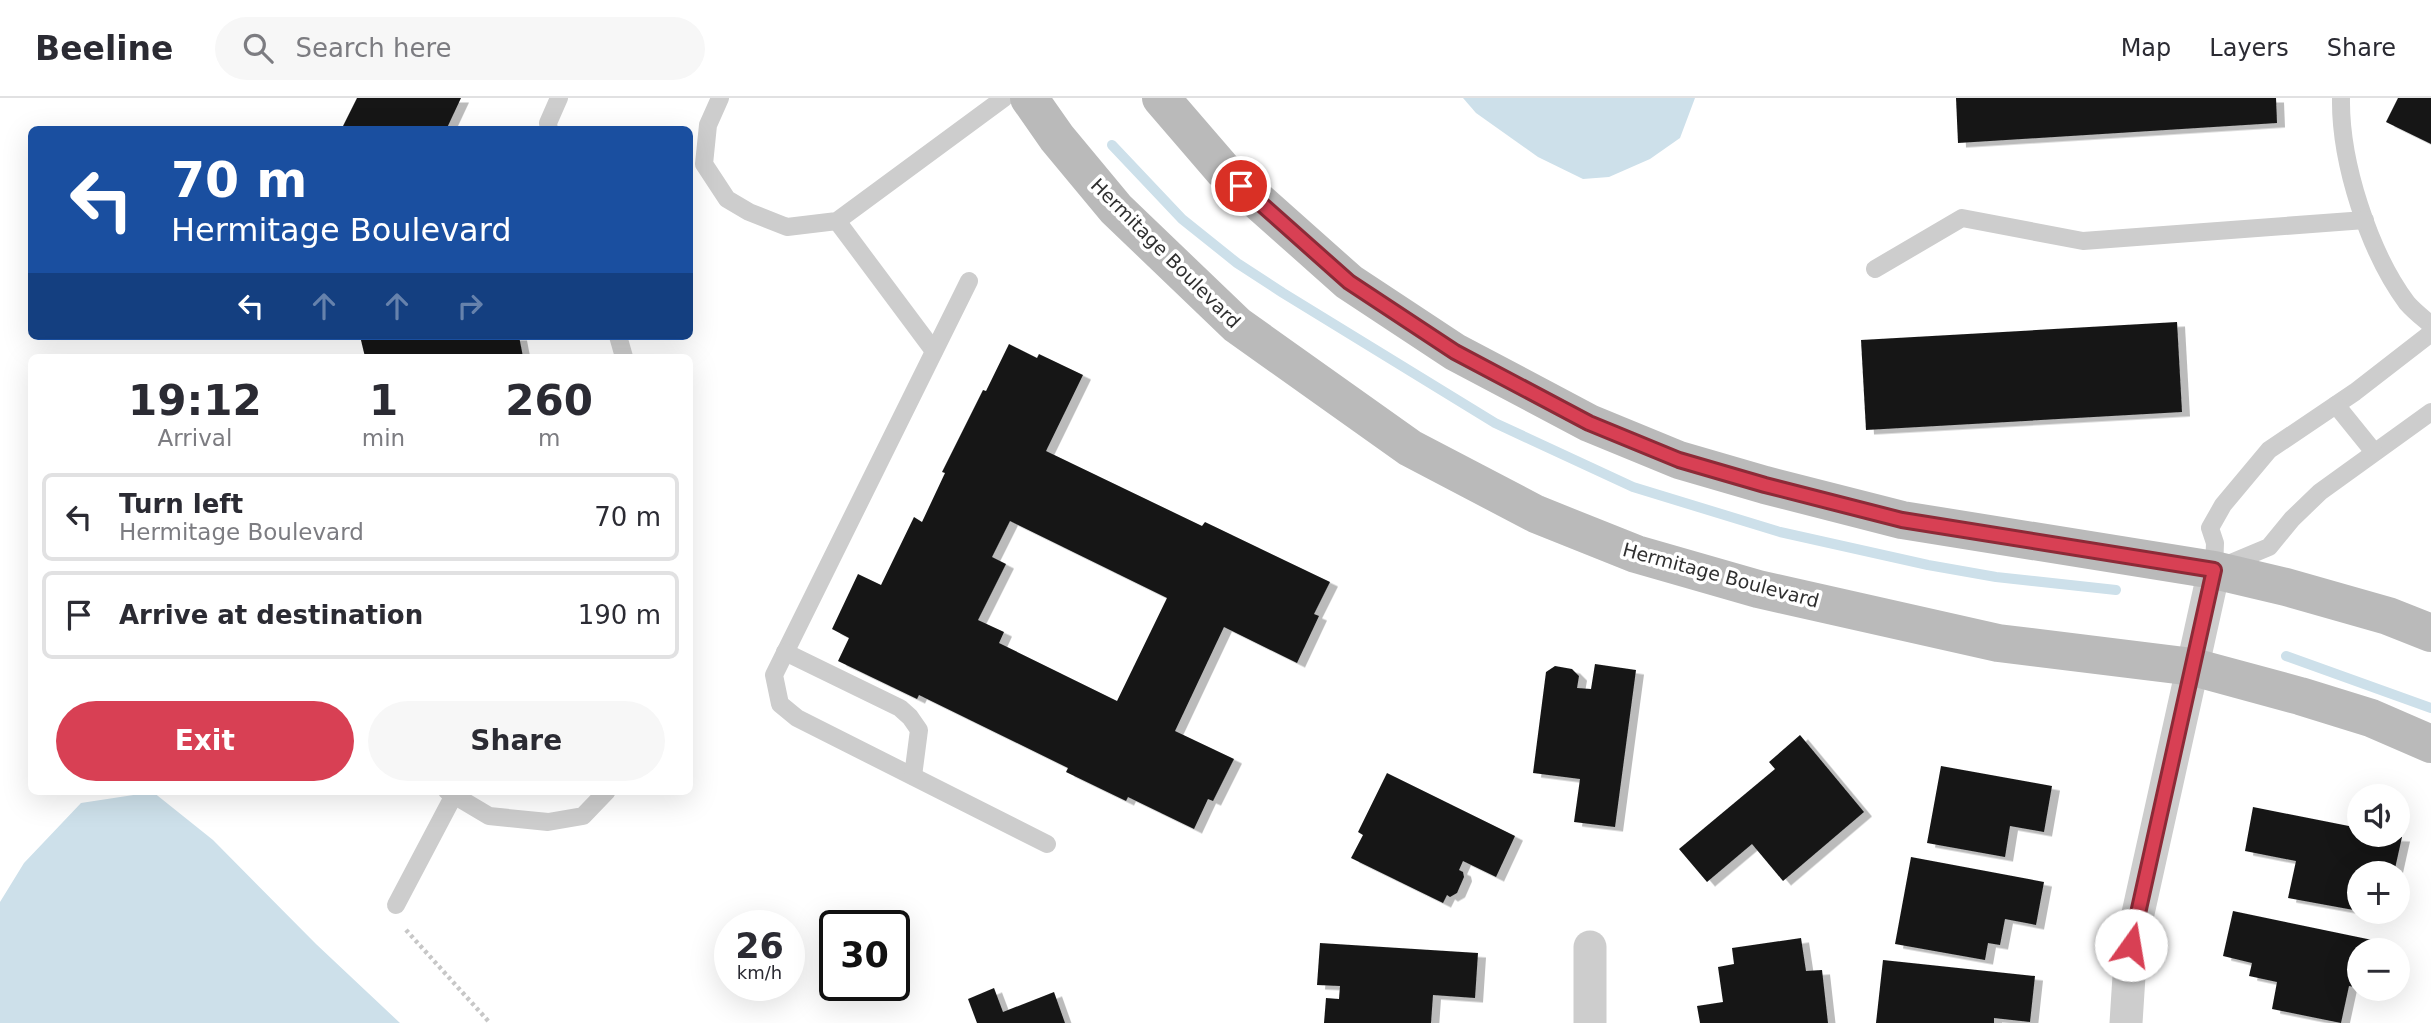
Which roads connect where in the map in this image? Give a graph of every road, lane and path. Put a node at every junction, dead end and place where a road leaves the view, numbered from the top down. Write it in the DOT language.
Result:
graph roads {
  1 [pos="559,98"];
  2 [pos="720,98"];
  3 [pos="1004,98"];
  4 [pos="1029,98"];
  5 [pos="1161,98"];
  6 [pos="2341,98"];
  7 [pos="549,126"];
  8 [pos="2365,220"];
  9 [pos="837,221"];
  10 [pos="1875,268"];
  11 [pos="969,281"];
  12 [pos="2431,325"];
  13 [pos="2431,333"];
  14 [pos="934,351"];
  15 [pos="2336,405"];
  16 [pos="2431,412"];
  17 [pos="2374,452"];
  18 [pos="2214,570"];
  19 [pos="2431,633"];
  20 [pos="785,652"];
  21 [pos="2193,667"];
  22 [pos="2431,744"];
  23 [pos="913,776"];
  24 [pos="449,795"];
  25 [pos="453,795"];
  26 [pos="603,795"];
  27 [pos="1047,844"];
  28 [pos="396,905"];
  29 [pos="1590,947"];
  30 [pos="490,1023"];
  31 [pos="1590,1023"];
  32 [pos="2126,1023"];
  1 -- 7 [label="lane"];
  2 -- 9 [label="lane"];
  3 -- 9 [label="lane"];
  4 -- 21 [label="street, Hermitage Boulevard"];
  5 -- 18 [label="street"];
  6 -- 8 [label="lane"];
  8 -- 10 [label="lane"];
  8 -- 12 [label="lane"];
  9 -- 14 [label="lane"];
  11 -- 14 [label="lane"];
  13 -- 15 [label="lane"];
  14 -- 20 [label="lane"];
  15 -- 17 [label="lane"];
  15 -- 18 [label="lane"];
  16 -- 17 [label="lane"];
  17 -- 18 [label="lane"];
  18 -- 19 [label="street"];
  18 -- 21 [label="street"];
  20 -- 23 [label="lane"];
  20 -- 23 [label="lane"];
  21 -- 22 [label="street, Hermitage Boulevard"];
  21 -- 32 [label="street"];
  23 -- 27 [label="lane"];
  24 -- 28 [label="lane"];
  25 -- 26 [label="lane"];
  28 -- 30 [label="path"];
  29 -- 31 [label="street"];
}
